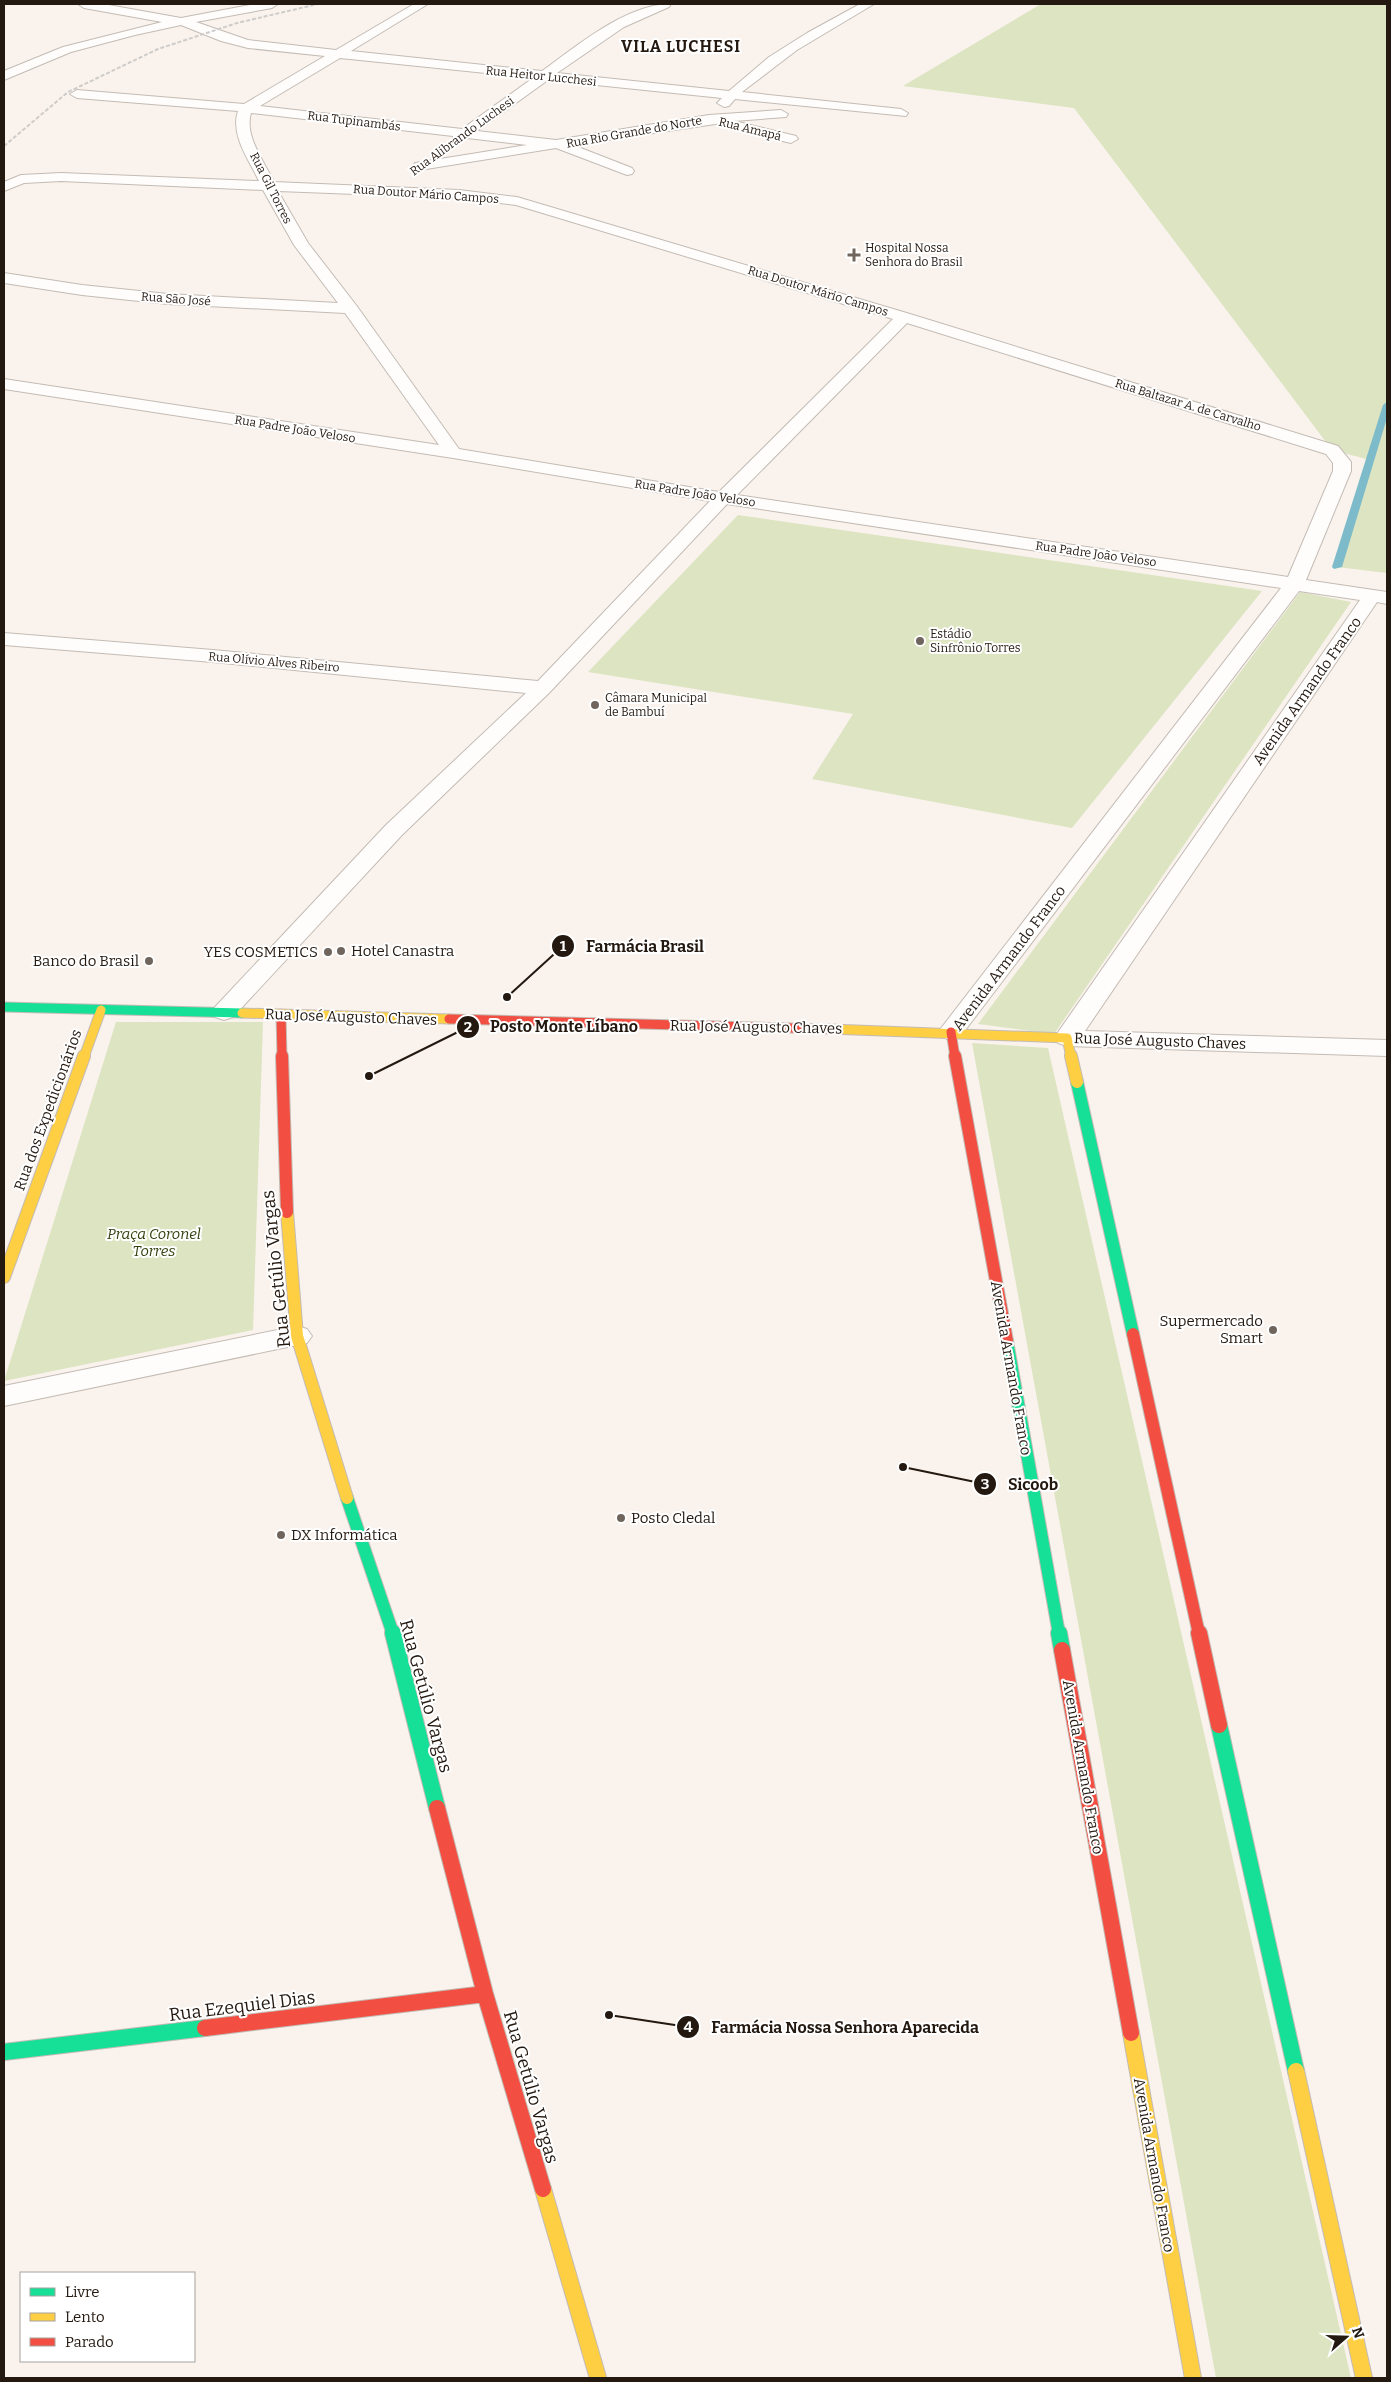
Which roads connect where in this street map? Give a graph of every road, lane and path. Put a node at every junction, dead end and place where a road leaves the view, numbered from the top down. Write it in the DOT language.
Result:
graph roads {
  1 [pos="84,4"];
  2 [pos="272,4"];
  3 [pos="422,4"];
  4 [pos="666,4"];
  5 [pos="868,4"];
  6 [pos="185,22"];
  7 [pos="340,54"];
  8 [pos="4,60"];
  9 [pos="32,61"];
  10 [pos="4,76"];
  11 [pos="543,76"];
  12 [pos="77,94"];
  13 [pos="731,95"];
  14 [pos="246,108"];
  15 [pos="850,108"];
  16 [pos="901,113"];
  17 [pos="709,119"];
  18 [pos="464,134"];
  19 [pos="791,139"];
  20 [pos="558,144"];
  21 [pos="420,166"];
  22 [pos="627,171"];
  23 [pos="270,185"];
  24 [pos="4,187"];
  25 [pos="386,191"];
  26 [pos="4,278"];
  27 [pos="350,308"];
  28 [pos="904,317"];
  29 [pos="4,384"];
  30 [pos="453,453"];
  31 [pos="723,498"];
  32 [pos="1295,584"];
  33 [pos="1380,597"];
  34 [pos="4,640"];
  35 [pos="543,688"];
  36 [pos="4,1007"];
  37 [pos="101,1010"];
  38 [pos="224,1012"];
  39 [pos="281,1014"];
  40 [pos="951,1032"];
  41 [pos="1067,1038"];
  42 [pos="1387,1048"];
  43 [pos="4,1277"];
  44 [pos="297,1336"];
  45 [pos="4,1396"];
  46 [pos="485,1994"];
  47 [pos="4,2052"];
  48 [pos="598,2378"];
  49 [pos="1193,2378"];
  50 [pos="1364,2378"];
  1 -- 6 [label="street"];
  2 -- 6 [label="street"];
  3 -- 7 [label="street"];
  4 -- 11 [label="street, Rua Alibrando Luchesi"];
  5 -- 13 [label="street"];
  6 -- 7 [label="street, Rua Heitor Lucchesi"];
  6 -- 9 [label="street"];
  7 -- 11 [label="street, Rua Heitor Lucchesi"];
  7 -- 14 [label="street"];
  8 -- 9 [label="street"];
  9 -- 10 [label="street"];
  11 -- 13 [label="street, Rua Heitor Lucchesi"];
  11 -- 18 [label="street, Rua Alibrando Luchesi"];
  12 -- 14 [label="street, Rua Tupinambás"];
  13 -- 15 [label="street, Rua Heitor Lucchesi"];
  13 -- 17 [label="street"];
  14 -- 18 [label="street, Rua Tupinambás"];
  14 -- 23 [label="street, Rua Gil Torres"];
  15 -- 16 [label="street, Rua Heitor Lucchesi"];
  15 -- 17 [label="street, Rua Rio Grande do Norte"];
  17 -- 19 [label="street, Rua Amapá"];
  17 -- 20 [label="street, Rua Rio Grande do Norte"];
  18 -- 20 [label="street, Rua Tupinambás"];
  18 -- 21 [label="street, Rua Alibrando Luchesi"];
  20 -- 21 [label="street, Rua Rio Grande do Norte"];
  20 -- 22 [label="street, Rua Tupinambás"];
  21 -- 25 [label="street, Rua Alibrando Luchesi"];
  23 -- 24 [label="street, Rua Doutor Mário Campos"];
  23 -- 25 [label="street, Rua Doutor Mário Campos"];
  23 -- 27 [label="street, Rua Gil Torres"];
  25 -- 28 [label="street, Rua Doutor Mário Campos"];
  26 -- 27 [label="street, Rua São José"];
  27 -- 30 [label="street, Rua Gil Torres"];
  28 -- 31 [label="street"];
  28 -- 32 [label="street, Rua Baltazar A. de Carvalho"];
  29 -- 30 [label="street, Rua Padre João Veloso"];
  30 -- 31 [label="street, Rua Padre João Veloso"];
  31 -- 32 [label="street, Rua Padre João Veloso"];
  31 -- 35 [label="street"];
  32 -- 33 [label="street, Rua Padre João Veloso"];
  32 -- 40 [label="street, Avenida Armando Franco"];
  33 -- 41 [label="street, Avenida Armando Franco"];
  34 -- 35 [label="street, Rua Olívio Alves Ribeiro"];
  35 -- 38 [label="street"];
  36 -- 37 [label="street, Rua José Augusto Chaves"];
  37 -- 38 [label="street, Rua José Augusto Chaves"];
  37 -- 43 [label="street, Rua dos Expedicionários"];
  38 -- 39 [label="street, Rua José Augusto Chaves"];
  39 -- 40 [label="street, Rua José Augusto Chaves"];
  39 -- 44 [label="street, Rua Getúlio Vargas"];
  40 -- 41 [label="street, Rua José Augusto Chaves"];
  40 -- 49 [label="street, Avenida Armando Franco"];
  41 -- 42 [label="street, Rua José Augusto Chaves"];
  41 -- 50 [label="street"];
  44 -- 45 [label="street"];
  44 -- 46 [label="street, Rua Getúlio Vargas"];
  46 -- 47 [label="street, Rua Ezequiel Dias"];
  46 -- 48 [label="street, Rua Getúlio Vargas"];
}
